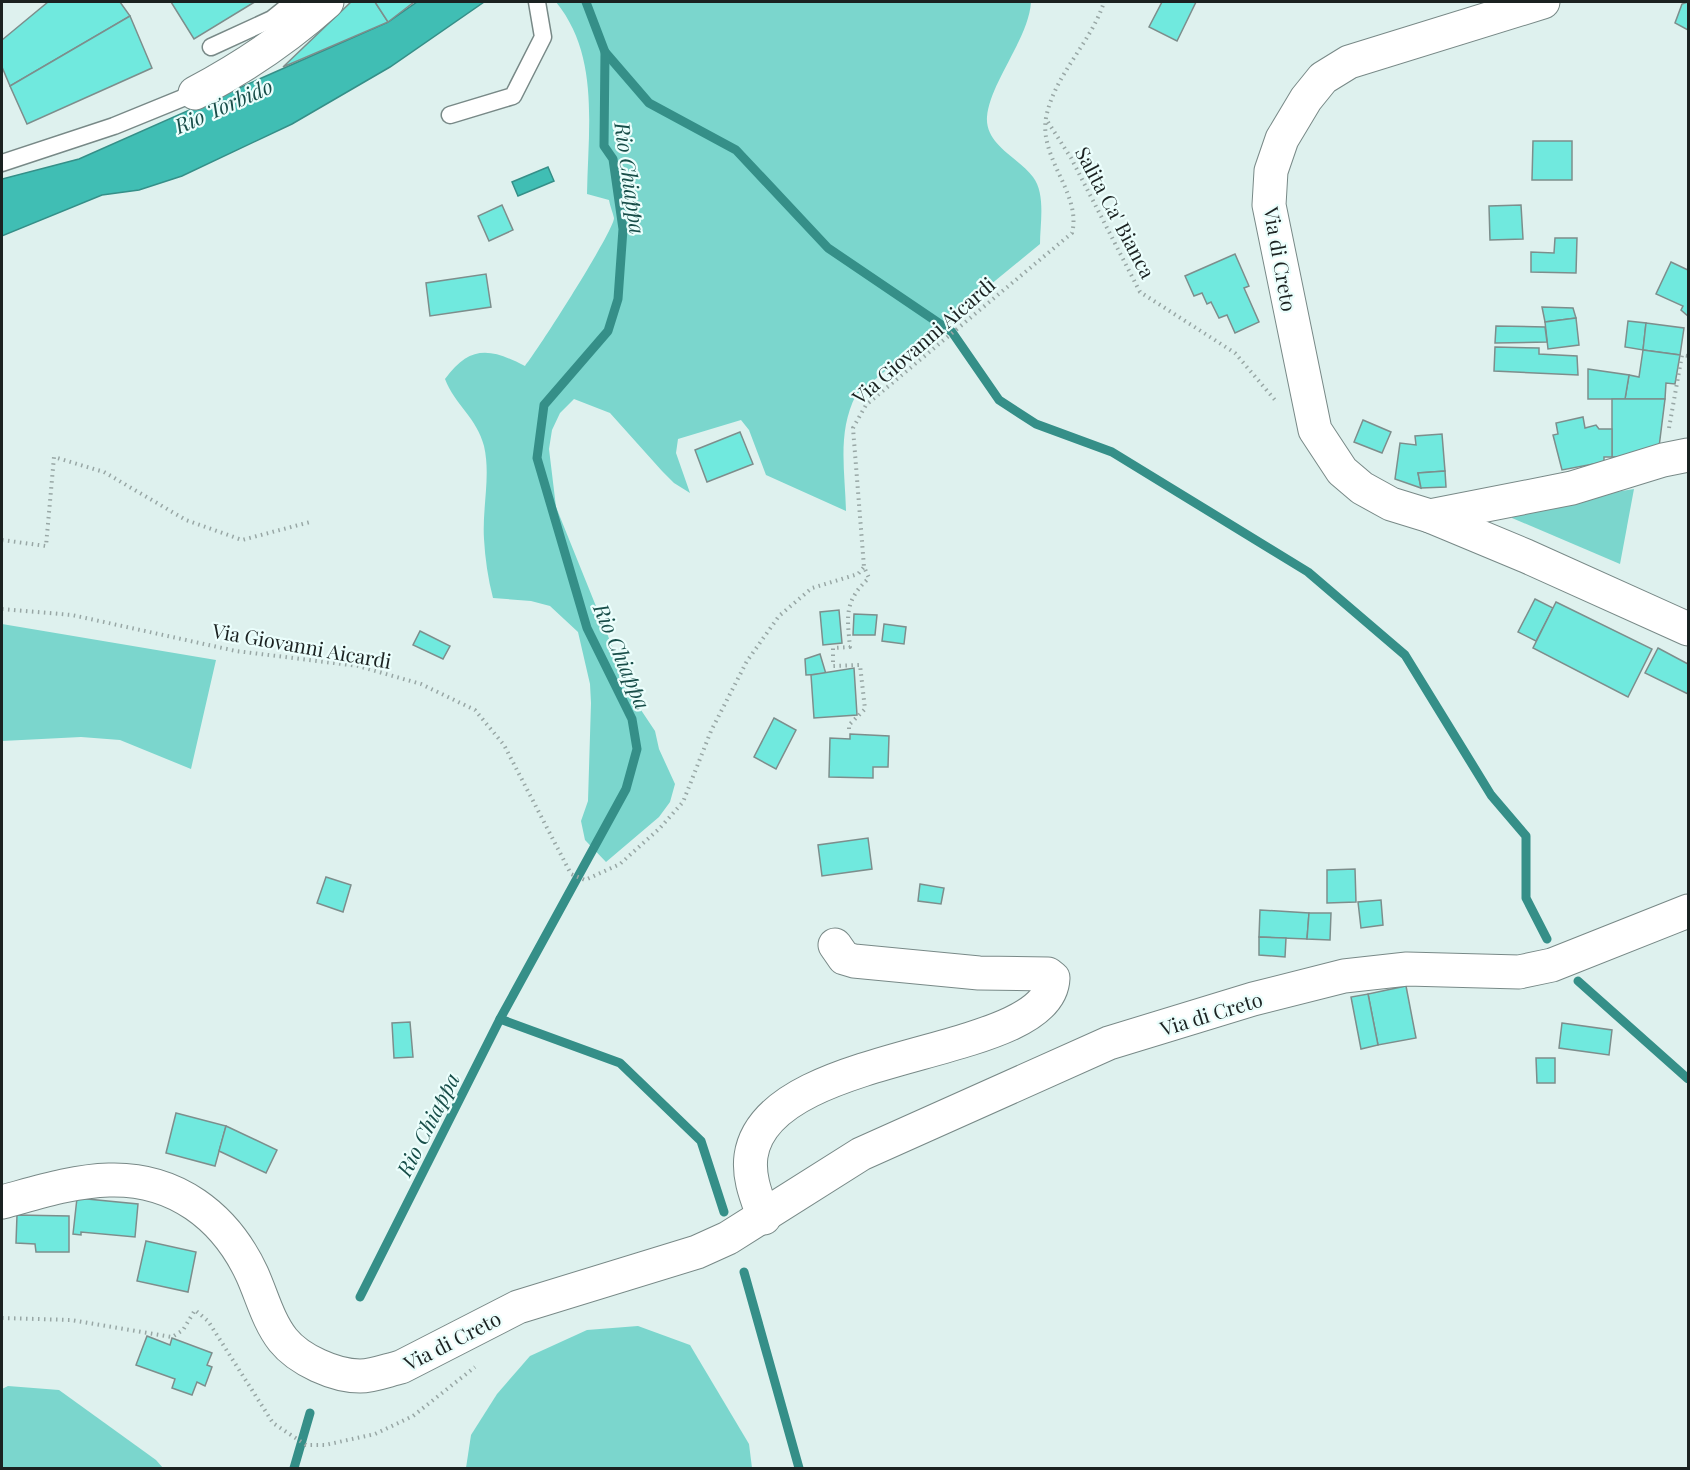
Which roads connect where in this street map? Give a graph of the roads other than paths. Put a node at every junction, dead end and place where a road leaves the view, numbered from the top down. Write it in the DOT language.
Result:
graph roads {
  1 [pos="293,2"];
  2 [pos="327,2"];
  3 [pos="537,2"];
  4 [pos="1543,2"];
  5 [pos="211,47"];
  6 [pos="195,93"];
  7 [pos="450,115"];
  8 [pos="2,163"];
  9 [pos="1676,458"];
  10 [pos="1430,516"];
  11 [pos="1689,629"];
  12 [pos="1689,911"];
  13 [pos="835,945"];
  14 [pos="2,1202"];
  15 [pos="764,1218"];
  1 -- 5 [label="lane"];
  2 -- 6 [label="main road"];
  3 -- 7 [label="lane"];
  4 -- 10 [label="main road, Via di Creto"];
  6 -- 8 [label="lane"];
  9 -- 10 [label="main road, Via di Creto"];
  10 -- 11 [label="main road, Via di Creto"];
  12 -- 15 [label="main road, Via di Creto"];
  13 -- 15 [label="main road"];
  14 -- 15 [label="main road, Via di Creto"];
}
